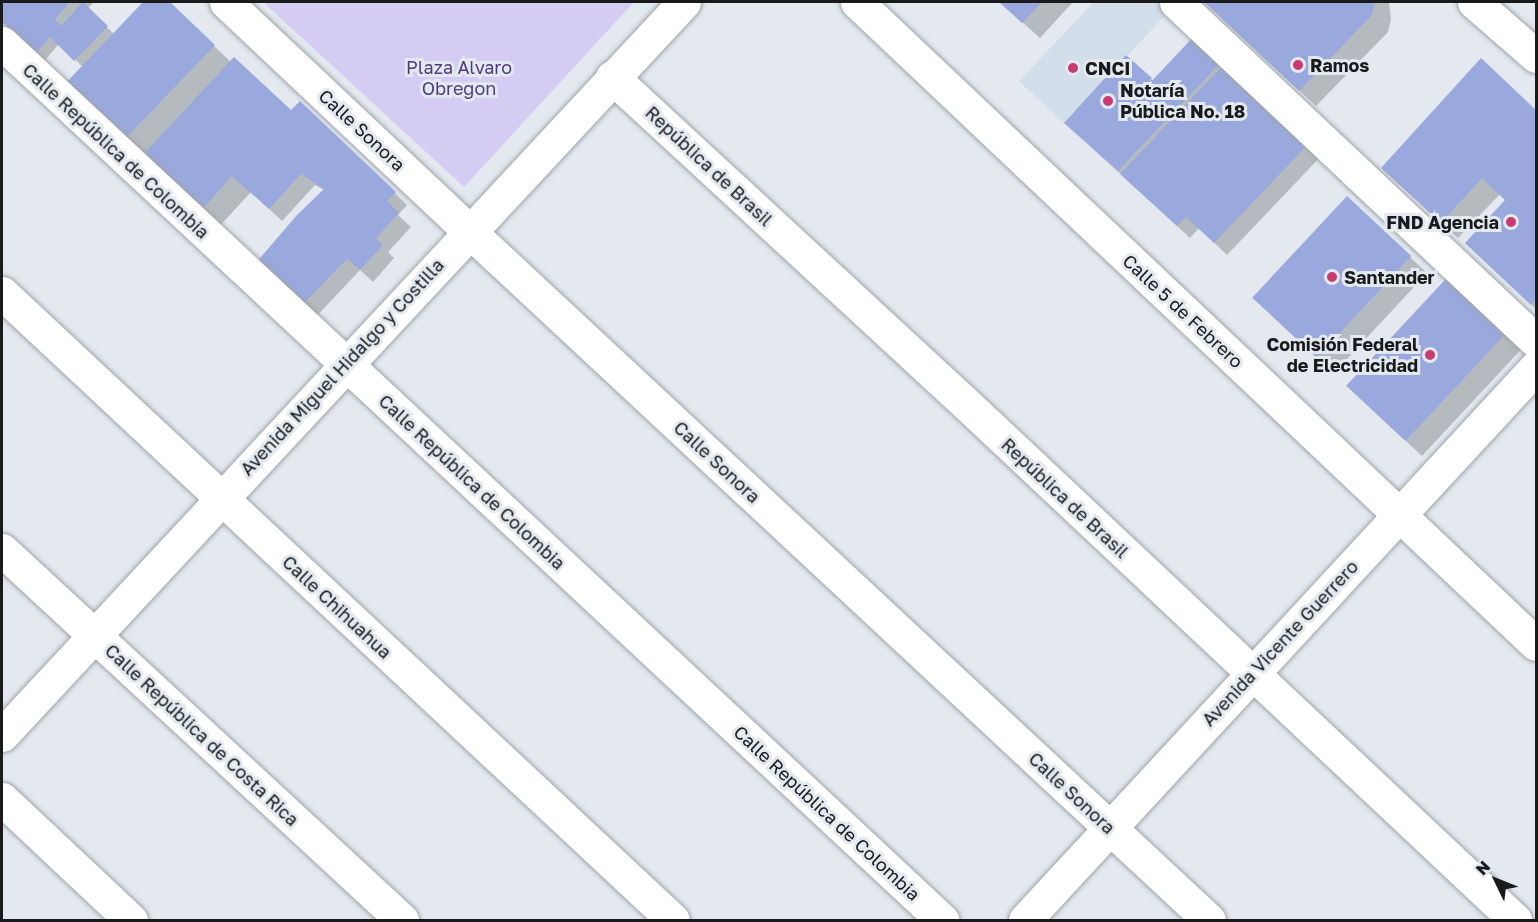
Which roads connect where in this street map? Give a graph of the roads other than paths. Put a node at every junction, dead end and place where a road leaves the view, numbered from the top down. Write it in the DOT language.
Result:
graph roads {
  1 [pos="226,2"];
  2 [pos="684,2"];
  3 [pos="857,2"];
  4 [pos="1176,2"];
  5 [pos="1474,2"];
  6 [pos="2,43"];
  7 [pos="1536,56"];
  8 [pos="612,77"];
  9 [pos="469,231"];
  10 [pos="2,293"];
  11 [pos="1536,341"];
  12 [pos="346,365"];
  13 [pos="1536,367"];
  14 [pos="220,498"];
  15 [pos="1399,515"];
  16 [pos="2,550"];
  17 [pos="95,637"];
  18 [pos="1536,644"];
  19 [pos="1251,674"];
  20 [pos="2,735"];
  21 [pos="2,799"];
  22 [pos="1110,828"];
  23 [pos="131,921"];
  24 [pos="402,921"];
  25 [pos="673,921"];
  26 [pos="942,921"];
  27 [pos="1025,921"];
  28 [pos="1209,921"];
  29 [pos="1515,921"];
  1 -- 9 [label="street, Calle Sonora"];
  2 -- 8 [label="street, Avenida Miguel Hidalgo y Costilla"];
  3 -- 15 [label="street, Calle 5 de Febrero"];
  4 -- 11 [label="street"];
  5 -- 7 [label="street"];
  6 -- 12 [label="street, Calle República de Colombia"];
  8 -- 9 [label="street, Avenida Miguel Hidalgo y Costilla"];
  8 -- 19 [label="street, República de Brasil"];
  9 -- 12 [label="street, Avenida Miguel Hidalgo y Costilla"];
  9 -- 22 [label="street, Calle Sonora"];
  10 -- 14 [label="street, Calle Chihuahua"];
  12 -- 14 [label="street, Avenida Miguel Hidalgo y Costilla"];
  12 -- 26 [label="street, Calle República de Colombia"];
  13 -- 15 [label="street, Avenida Vicente Guerrero"];
  14 -- 17 [label="street, Avenida Miguel Hidalgo y Costilla"];
  14 -- 25 [label="street, Calle Chihuahua"];
  15 -- 18 [label="street, Calle 5 de Febrero"];
  15 -- 19 [label="street, Avenida Vicente Guerrero"];
  16 -- 17 [label="street, Calle República de Costa Rica"];
  17 -- 20 [label="street, Avenida Miguel Hidalgo y Costilla"];
  17 -- 24 [label="street, Calle República de Costa Rica"];
  19 -- 22 [label="street, Avenida Vicente Guerrero"];
  19 -- 29 [label="street, República de Brasil"];
  21 -- 23 [label="street"];
  22 -- 27 [label="street, Avenida Vicente Guerrero"];
  22 -- 28 [label="street, Calle Sonora"];
}
